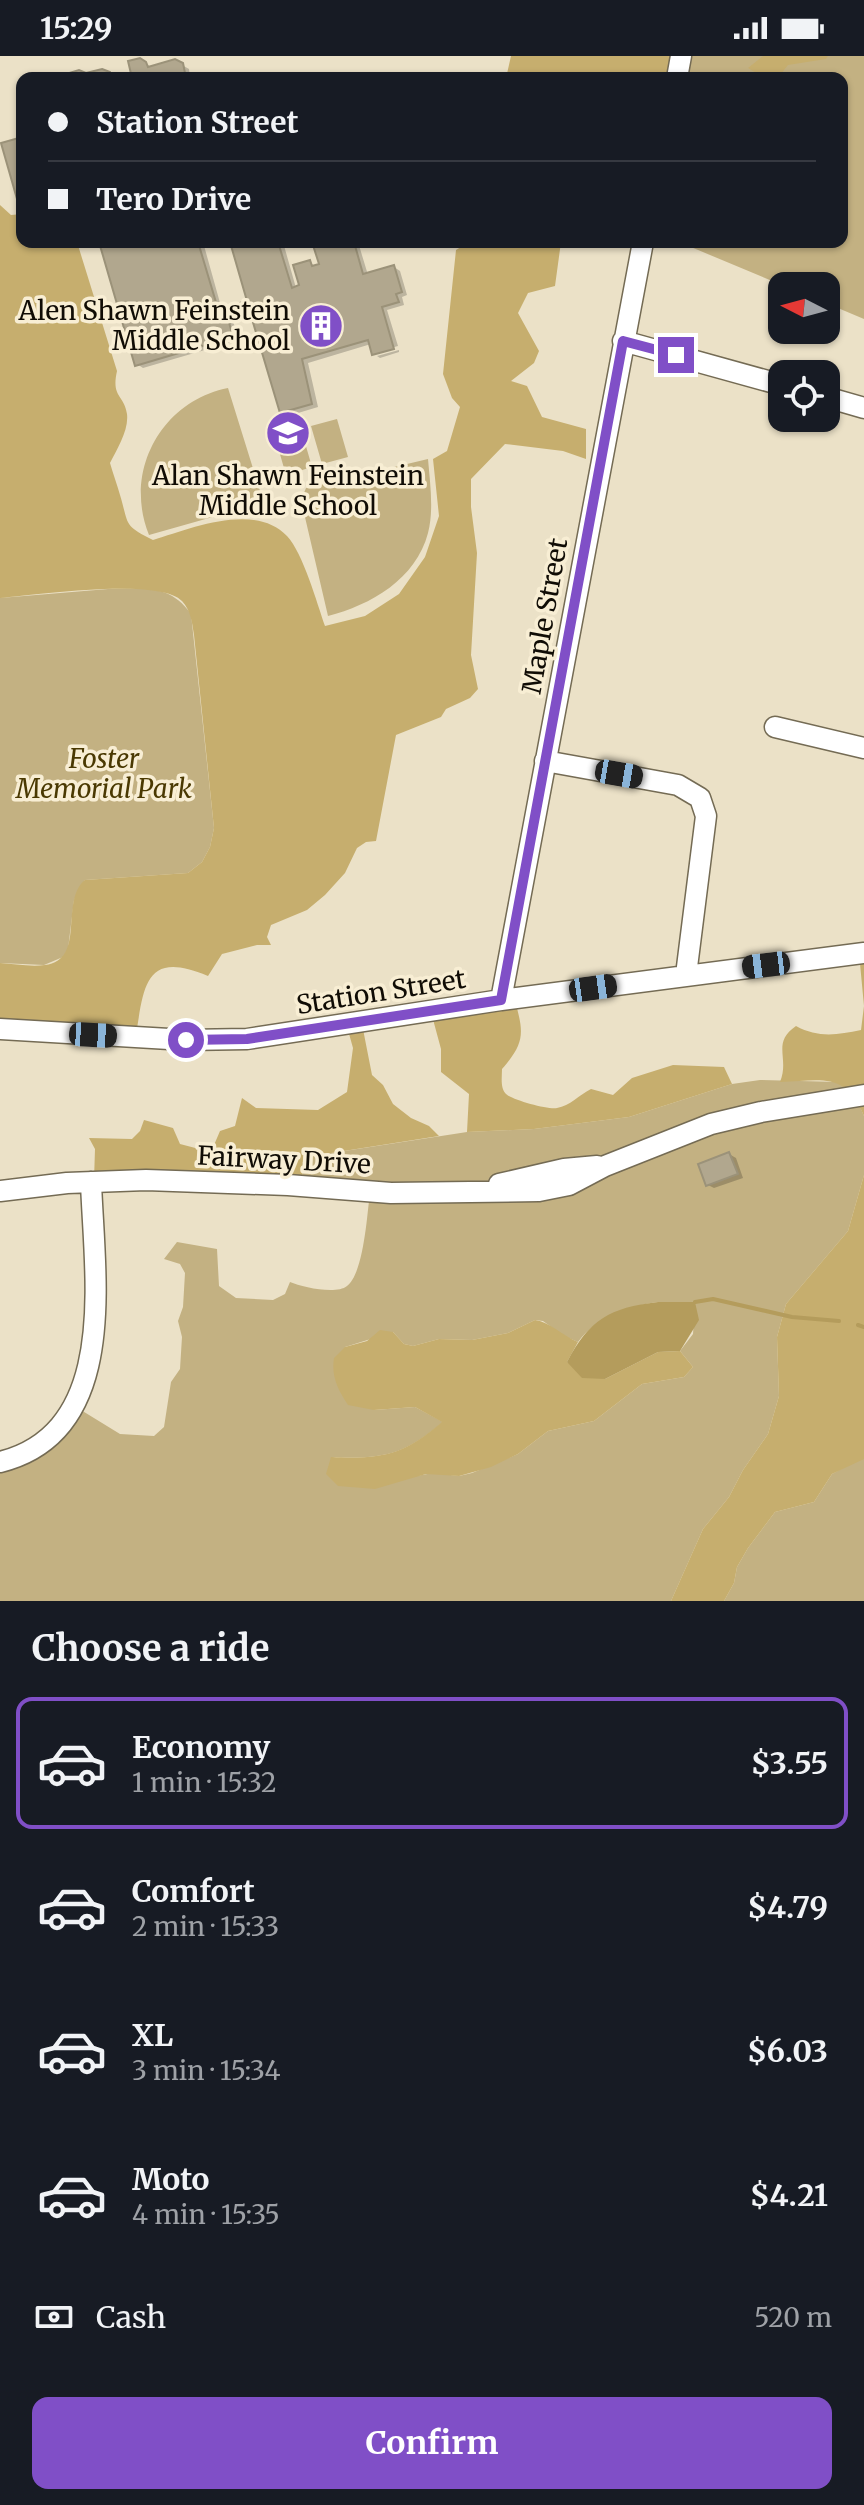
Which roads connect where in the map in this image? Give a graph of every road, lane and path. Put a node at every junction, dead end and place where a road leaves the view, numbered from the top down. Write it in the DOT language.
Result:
graph roads {
  1 [pos="642,248"];
  2 [pos="623,341"];
  3 [pos="768,381"];
  4 [pos="840,401"];
  5 [pos="864,408"];
  6 [pos="775,727"];
  7 [pos="864,748"];
  8 [pos="545,761"];
  9 [pos="864,953"];
  10 [pos="686,975"];
  11 [pos="501,1000"];
  12 [pos="0,1029"];
  13 [pos="864,1095"];
  14 [pos="91,1182"];
  15 [pos="0,1191"];
  16 [pos="0,1462"];
  1 -- 2 [label="street, Maple Street"];
  2 -- 3 [label="street"];
  2 -- 8 [label="street, Maple Street"];
  4 -- 5 [label="street"];
  6 -- 7 [label="street"];
  8 -- 10 [label="street"];
  8 -- 11 [label="street, Maple Street"];
  9 -- 10 [label="street, Station Street"];
  10 -- 11 [label="street, Station Street"];
  11 -- 12 [label="street, Station Street"];
  13 -- 14 [label="street, Fairway Drive"];
  14 -- 15 [label="street, Fairway Drive"];
  14 -- 16 [label="street"];
}
